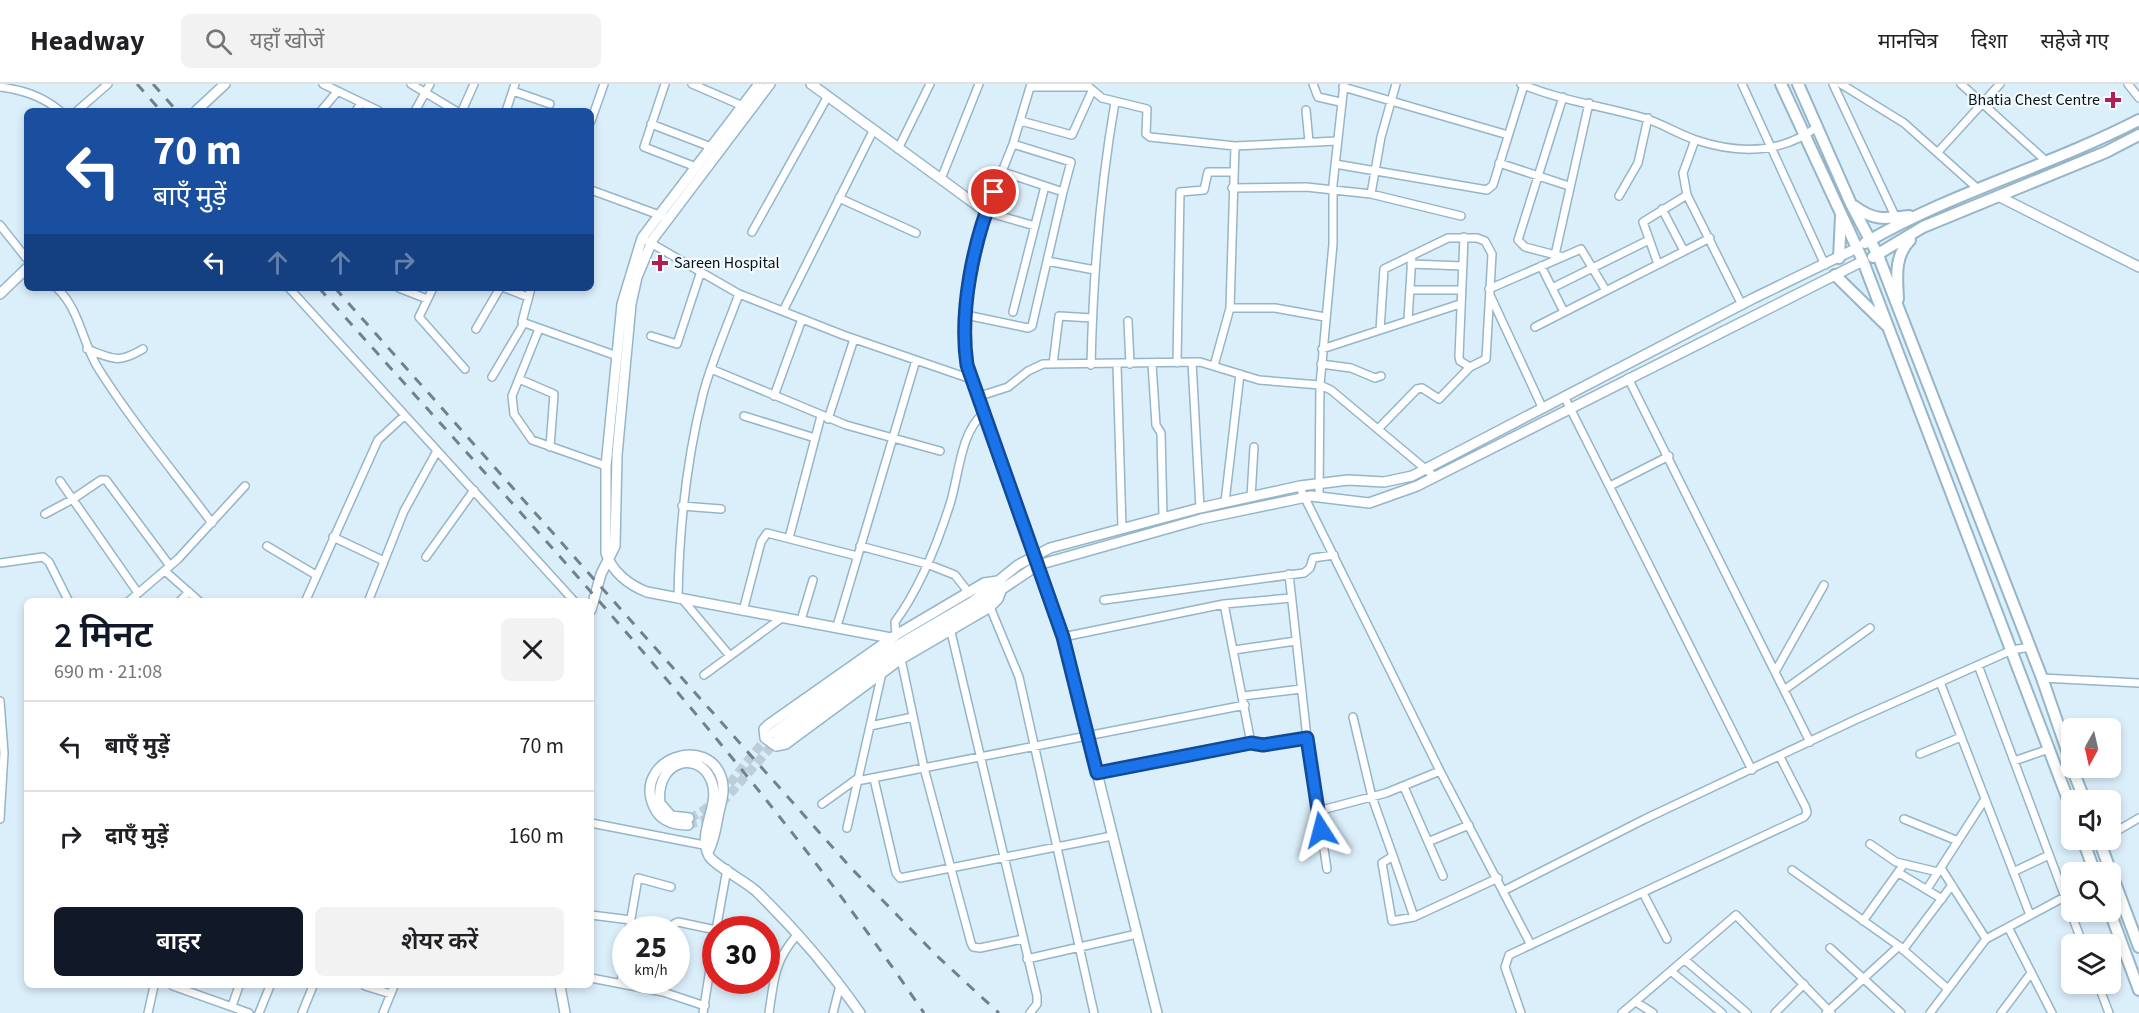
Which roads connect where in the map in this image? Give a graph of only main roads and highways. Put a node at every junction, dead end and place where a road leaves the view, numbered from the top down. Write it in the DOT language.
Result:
graph roads {
  1 [pos="1781,84"];
  2 [pos="1798,84"];
  3 [pos="2139,120"];
  4 [pos="2139,135"];
  5 [pos="1851,204"];
  6 [pos="1841,214"];
  7 [pos="1919,214"];
  8 [pos="1923,227"];
  9 [pos="1870,240"];
  10 [pos="1857,248"];
  11 [pos="1878,255"];
  12 [pos="1839,258"];
  13 [pos="1863,261"];
  14 [pos="1835,275"];
  15 [pos="1898,307"];
  16 [pos="1889,327"];
  17 [pos="2061,734"];
  18 [pos="2064,790"];
  19 [pos="2104,850"];
  20 [pos="2114,922"];
  21 [pos="2139,947"];
  22 [pos="2139,990"];
  1 -- 6 [label="main road"];
  2 -- 5 [label="main road"];
  3 -- 7 [label="main road"];
  4 -- 8 [label="main road"];
  5 -- 7 [label="main road"];
  5 -- 9 [label="main road"];
  6 -- 10 [label="main road"];
  6 -- 12 [label="main road"];
  7 -- 9 [label="main road"];
  8 -- 11 [label="main road"];
  8 -- 15 [label="main road"];
  9 -- 10 [label="main road"];
  9 -- 11 [label="main road"];
  10 -- 13 [label="main road"];
  11 -- 13 [label="main road"];
  11 -- 15 [label="main road"];
  13 -- 16 [label="main road"];
  14 -- 16 [label="main road"];
  15 -- 17 [label="main road"];
  16 -- 18 [label="main road"];
  19 -- 21 [label="main road"];
  20 -- 22 [label="main road"];
}
